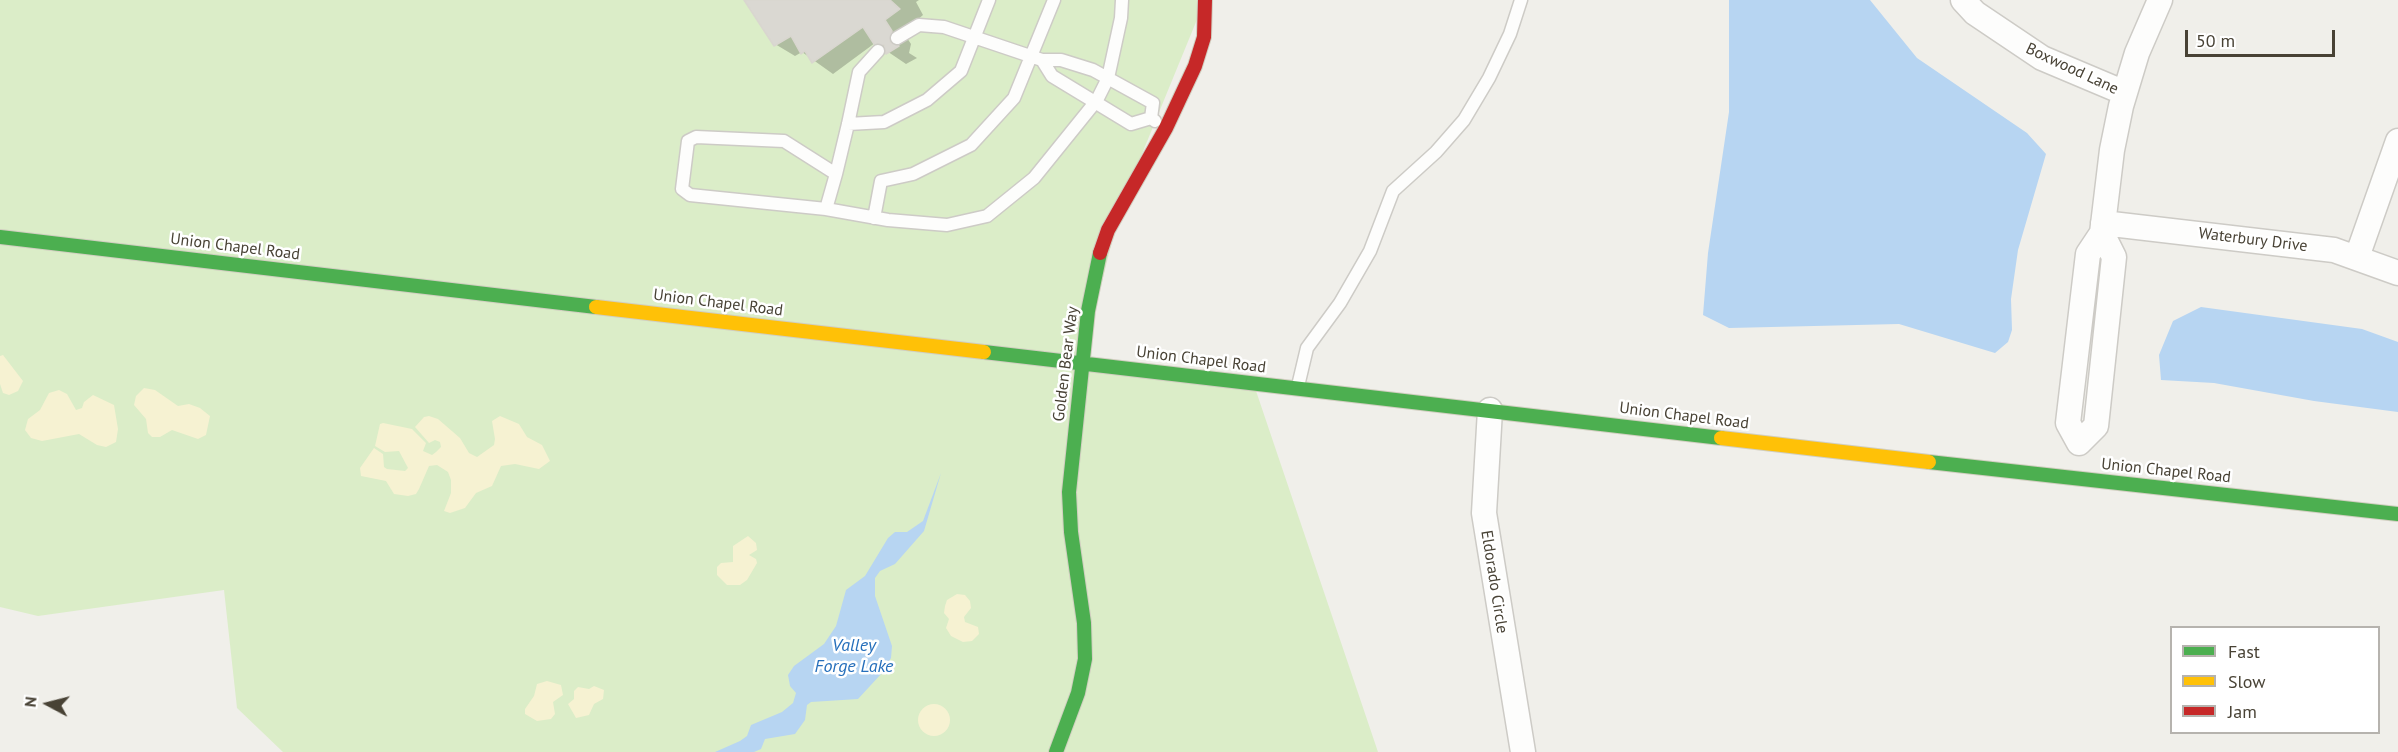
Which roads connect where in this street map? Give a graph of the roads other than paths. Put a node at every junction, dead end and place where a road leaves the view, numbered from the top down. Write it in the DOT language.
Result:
graph roads {
  1 [pos="989,0"];
  2 [pos="1054,0"];
  3 [pos="1122,0"];
  4 [pos="1205,0"];
  5 [pos="1521,0"];
  6 [pos="1963,0"];
  7 [pos="2160,0"];
  8 [pos="976,36"];
  9 [pos="897,38"];
  10 [pos="878,51"];
  11 [pos="1037,58"];
  12 [pos="1108,78"];
  13 [pos="2125,93"];
  14 [pos="1096,100"];
  15 [pos="1151,118"];
  16 [pos="848,124"];
  17 [pos="1166,128"];
  18 [pos="2398,141"];
  19 [pos="836,174"];
  20 [pos="826,209"];
  21 [pos="874,218"];
  22 [pos="2103,228"];
  23 [pos="0,237"];
  24 [pos="2357,257"];
  25 [pos="2398,273"];
  26 [pos="1082,363"];
  27 [pos="1298,388"];
  28 [pos="1490,410"];
  29 [pos="2075,478"];
  30 [pos="2398,514"];
  31 [pos="1056,752"];
  32 [pos="1523,752"];
  1 -- 8 [label="lane"];
  2 -- 11 [label="lane"];
  3 -- 12 [label="lane"];
  4 -- 17 [label="main road, Golden Bear Way"];
  5 -- 27 [label="lane"];
  6 -- 13 [label="street, Boxwood Lane"];
  7 -- 13 [label="street"];
  8 -- 9 [label="lane"];
  8 -- 11 [label="lane"];
  8 -- 16 [label="lane"];
  10 -- 16 [label="lane"];
  11 -- 12 [label="lane"];
  11 -- 14 [label="lane"];
  11 -- 21 [label="lane"];
  12 -- 14 [label="lane"];
  12 -- 15 [label="lane"];
  13 -- 22 [label="street"];
  14 -- 15 [label="lane"];
  14 -- 21 [label="lane"];
  15 -- 17 [label="lane"];
  16 -- 19 [label="lane"];
  17 -- 26 [label="main road, Golden Bear Way"];
  18 -- 24 [label="street"];
  19 -- 20 [label="lane"];
  19 -- 20 [label="lane"];
  20 -- 21 [label="lane"];
  22 -- 24 [label="street, Waterbury Drive"];
  22 -- 29 [label="street"];
  23 -- 26 [label="main road, Union Chapel Road"];
  24 -- 25 [label="street, Waterbury Drive"];
  26 -- 27 [label="main road, Union Chapel Road"];
  26 -- 31 [label="main road, Golden Bear Way"];
  27 -- 28 [label="main road, Union Chapel Road"];
  28 -- 29 [label="main road, Union Chapel Road"];
  28 -- 32 [label="street, Eldorado Circle"];
  29 -- 30 [label="main road, Union Chapel Road"];
}
